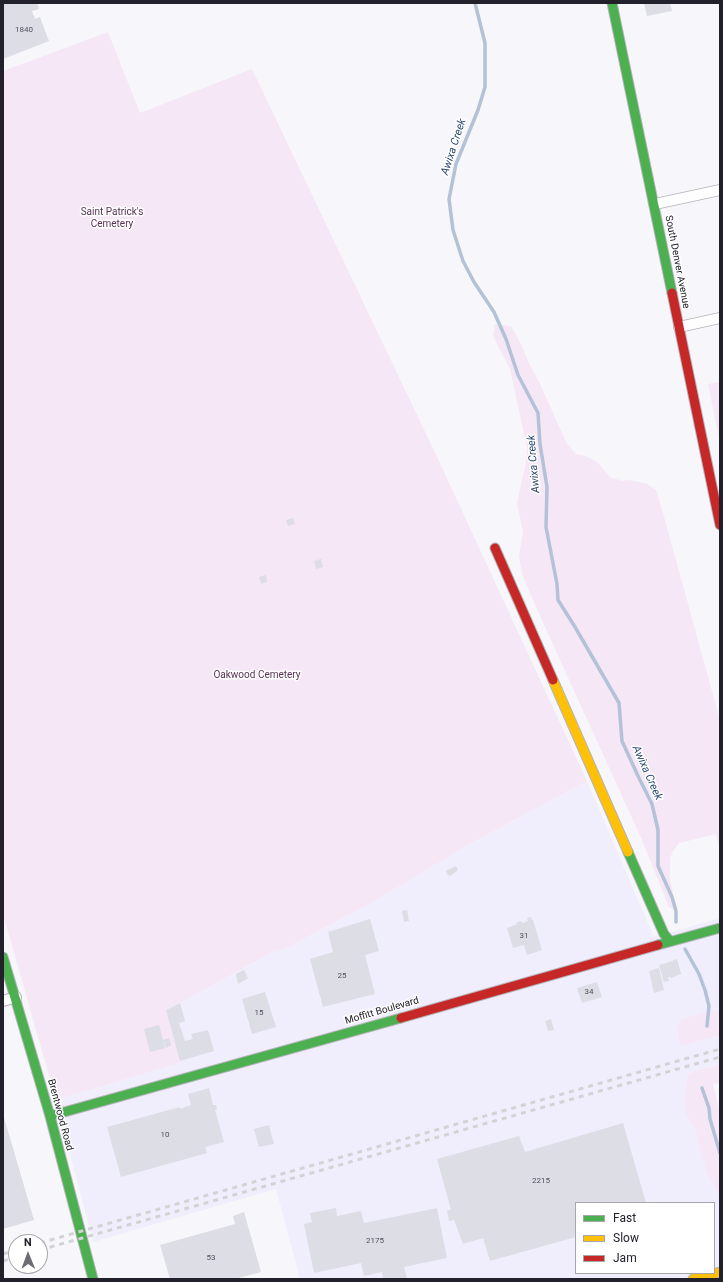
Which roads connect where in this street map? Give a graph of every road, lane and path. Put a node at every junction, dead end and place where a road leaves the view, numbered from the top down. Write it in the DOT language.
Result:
graph roads {
  1 [pos="612,3"];
  2 [pos="720,190"];
  3 [pos="654,204"];
  4 [pos="720,318"];
  5 [pos="679,327"];
  6 [pos="720,525"];
  7 [pos="494,548"];
  8 [pos="720,928"];
  9 [pos="670,941"];
  10 [pos="3,957"];
  11 [pos="16,997"];
  12 [pos="3,1001"];
  13 [pos="50,1116"];
  14 [pos="712,1274"];
  15 [pos="93,1279"];
  16 [pos="693,1279"];
  1 -- 3 [label="street, South Denver Avenue"];
  2 -- 3 [label="street"];
  3 -- 5 [label="street, South Denver Avenue"];
  4 -- 5 [label="street"];
  5 -- 6 [label="street, South Denver Avenue"];
  7 -- 9 [label="street"];
  8 -- 9 [label="street, Moffitt Boulevard"];
  9 -- 13 [label="street, Moffitt Boulevard"];
  10 -- 11 [label="street, Brentwood Road"];
  11 -- 12 [label="street"];
  11 -- 13 [label="street, Brentwood Road"];
  13 -- 15 [label="street, Brentwood Road"];
  14 -- 16 [label="street"];
}
